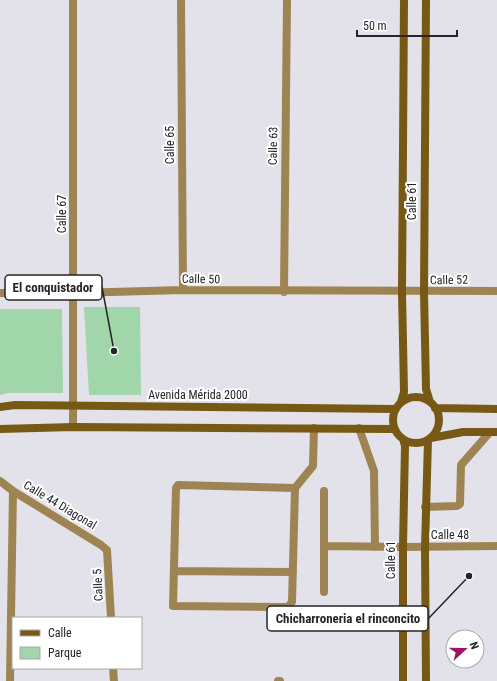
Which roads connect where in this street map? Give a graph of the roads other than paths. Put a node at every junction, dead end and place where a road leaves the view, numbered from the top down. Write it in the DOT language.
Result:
graph roads {
  1 [pos="72,0"];
  2 [pos="181,0"];
  3 [pos="287,0"];
  4 [pos="404,0"];
  5 [pos="426,0"];
  6 [pos="182,290"];
  7 [pos="497,291"];
  8 [pos="284,292"];
  9 [pos="402,292"];
  10 [pos="424,292"];
  11 [pos="0,293"];
  12 [pos="74,293"];
  13 [pos="401,402"];
  14 [pos="433,405"];
  15 [pos="74,406"];
  16 [pos="0,407"];
  17 [pos="395,409"];
  18 [pos="497,409"];
  19 [pos="73,427"];
  20 [pos="314,428"];
  21 [pos="359,428"];
  22 [pos="0,429"];
  23 [pos="394,429"];
  24 [pos="494,432"];
  25 [pos="403,439"];
  26 [pos="429,439"];
  27 [pos="0,481"];
  28 [pos="295,488"];
  29 [pos="13,491"];
  30 [pos="324,491"];
  31 [pos="425,507"];
  32 [pos="324,546"];
  33 [pos="497,546"];
  34 [pos="375,547"];
  35 [pos="403,547"];
  36 [pos="424,547"];
  37 [pos="107,550"];
  38 [pos="174,571"];
  39 [pos="293,572"];
  40 [pos="324,592"];
  41 [pos="111,617"];
  42 [pos="113,669"];
  43 [pos="10,681"];
  44 [pos="114,681"];
  45 [pos="404,681"];
  46 [pos="426,681"];
  1 -- 12 [label="street, Calle 67"];
  2 -- 6 [label="street, Calle 65"];
  3 -- 8 [label="street, Calle 63"];
  4 -- 9 [label="street, Calle 61"];
  5 -- 10 [label="street, Calle 61"];
  6 -- 8 [label="street, Calle 50"];
  6 -- 12 [label="street, Calle 50"];
  7 -- 10 [label="street, Calle 52"];
  8 -- 9 [label="street, Calle 50"];
  9 -- 10 [label="street, Calle 52"];
  9 -- 13 [label="street, Calle 61"];
  10 -- 14 [label="street, Calle 61"];
  11 -- 12 [label="street, Calle 50"];
  12 -- 15 [label="street, Calle 67"];
  13 -- 14 [label="street"];
  13 -- 17 [label="street"];
  14 -- 18 [label="street"];
  14 -- 26 [label="street"];
  15 -- 16 [label="street, Avenida Mérida 2000"];
  15 -- 17 [label="street, Avenida Mérida 2000"];
  15 -- 19 [label="street, Calle 67"];
  17 -- 23 [label="street"];
  19 -- 20 [label="street"];
  19 -- 22 [label="street"];
  20 -- 21 [label="street"];
  20 -- 28 [label="street"];
  21 -- 23 [label="street"];
  21 -- 34 [label="street"];
  23 -- 25 [label="street"];
  24 -- 26 [label="street"];
  24 -- 31 [label="street"];
  25 -- 26 [label="street"];
  25 -- 35 [label="street, Calle 61"];
  26 -- 31 [label="street"];
  27 -- 29 [label="street, Calle 44 Diagonal"];
  28 -- 38 [label="street"];
  28 -- 39 [label="street"];
  29 -- 37 [label="street, Calle 44 Diagonal"];
  29 -- 43 [label="street"];
  30 -- 32 [label="street"];
  31 -- 36 [label="street"];
  32 -- 34 [label="street, Calle 48"];
  32 -- 40 [label="street"];
  33 -- 36 [label="street, Calle 48"];
  34 -- 35 [label="street, Calle 48"];
  35 -- 36 [label="street, Calle 48"];
  35 -- 45 [label="street, Calle 61"];
  36 -- 46 [label="street"];
  37 -- 41 [label="street, Calle 5"];
  38 -- 39 [label="street"];
  38 -- 39 [label="street"];
  42 -- 44 [label="street"];
}
